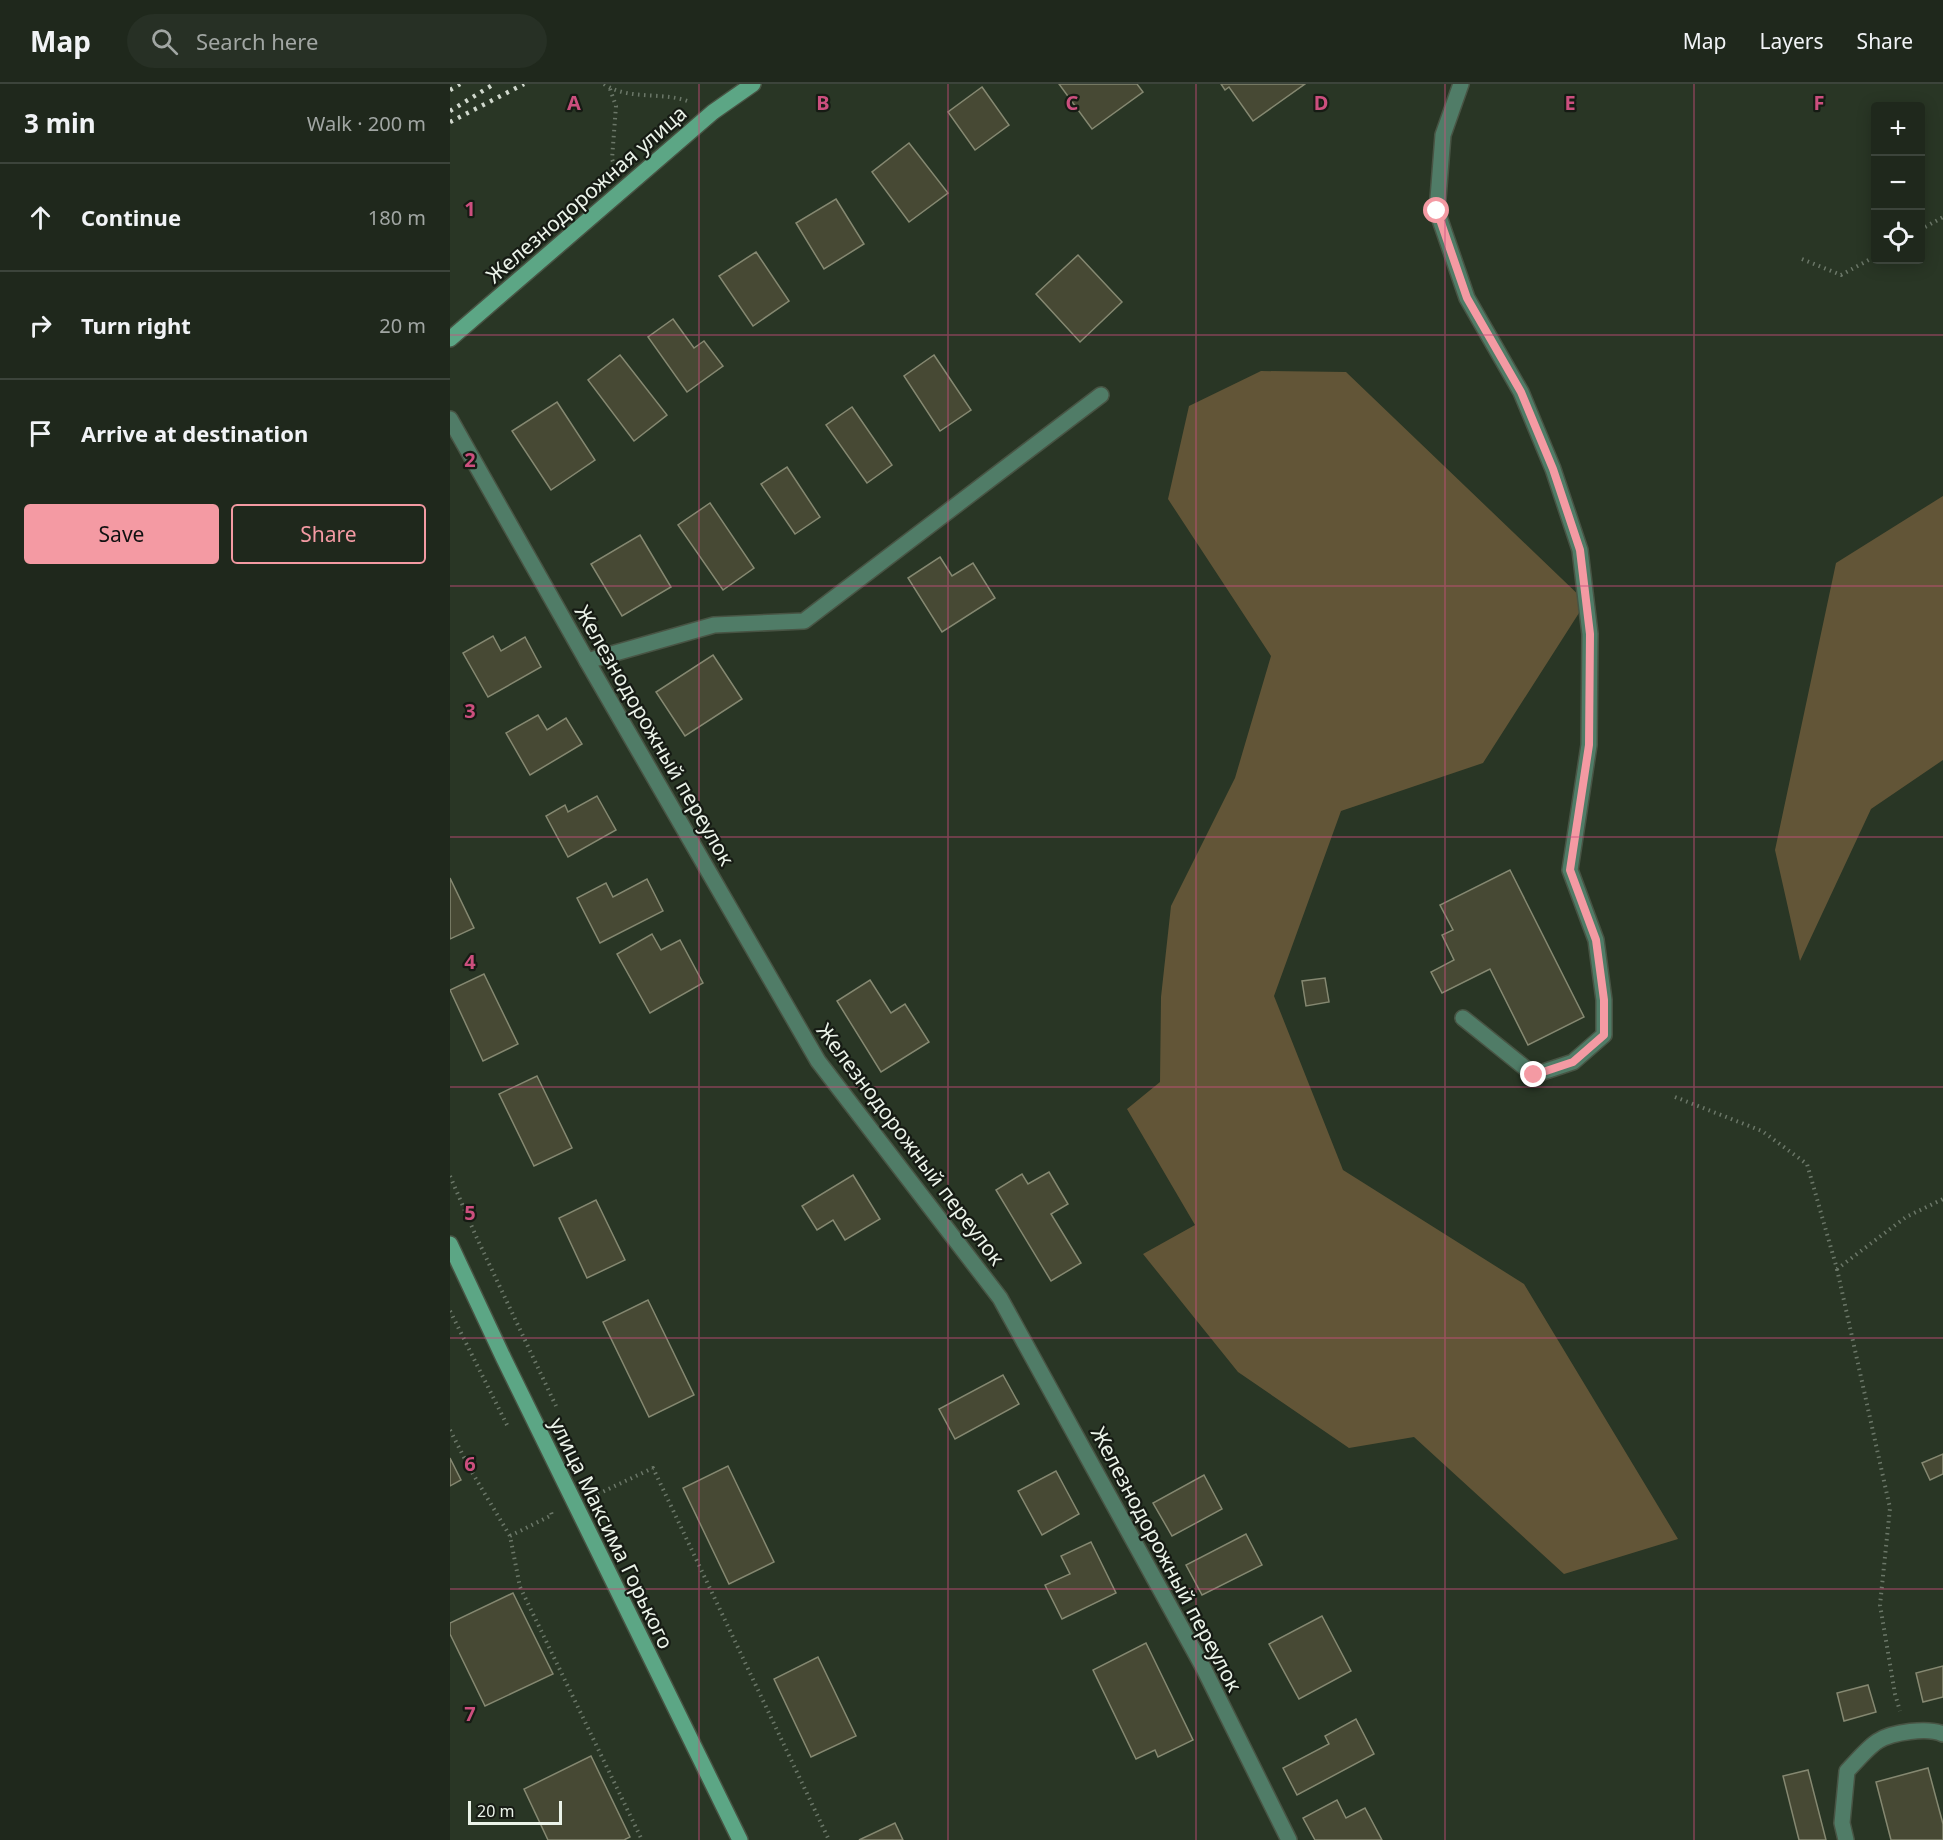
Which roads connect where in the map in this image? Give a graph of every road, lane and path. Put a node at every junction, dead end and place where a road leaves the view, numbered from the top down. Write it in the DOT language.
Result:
graph roads {
  1 [pos="604,84"];
  2 [pos="753,84"];
  3 [pos="1461,84"];
  4 [pos="610,88"];
  5 [pos="713,112"];
  6 [pos="624,188"];
  7 [pos="1943,218"];
  8 [pos="1925,227"];
  9 [pos="1871,258"];
  10 [pos="1802,259"];
  11 [pos="450,339"];
  12 [pos="1101,395"];
  13 [pos="450,419"];
  14 [pos="587,661"];
  15 [pos="1463,1018"];
  16 [pos="1675,1098"];
  17 [pos="450,1176"];
  18 [pos="1943,1199"];
  19 [pos="451,1245"];
  20 [pos="1837,1269"];
  21 [pos="450,1311"];
  22 [pos="557,1408"];
  23 [pos="450,1430"];
  24 [pos="511,1434"];
  25 [pos="593,1484"];
  26 [pos="547,1505"];
  27 [pos="510,1536"];
  28 [pos="1907,1732"];
  29 [pos="1943,1734"];
  30 [pos="642,1840"];
  31 [pos="740,1840"];
  32 [pos="829,1840"];
  33 [pos="1288,1840"];
  34 [pos="1846,1840"];
  1 -- 4 [label="path"];
  2 -- 5 [label="main road, Железнодорожная улица"];
  3 -- 15 [label="street"];
  4 -- 5 [label="path"];
  4 -- 6 [label="path"];
  5 -- 6 [label="main road, Железнодорожная улица"];
  6 -- 11 [label="main road, Железнодорожная улица"];
  7 -- 8 [label="path"];
  9 -- 10 [label="path"];
  12 -- 14 [label="street"];
  13 -- 14 [label="street, Железнодорожный переулок"];
  14 -- 33 [label="street, Железнодорожный переулок"];
  16 -- 20 [label="path"];
  17 -- 22 [label="path"];
  18 -- 20 [label="path"];
  19 -- 31 [label="main road, улица Максима Горького"];
  20 -- 28 [label="path"];
  21 -- 24 [label="path"];
  23 -- 27 [label="path"];
  25 -- 32 [label="path"];
  26 -- 27 [label="path"];
  27 -- 30 [label="path"];
  28 -- 29 [label="street"];
  28 -- 34 [label="street"];
}
